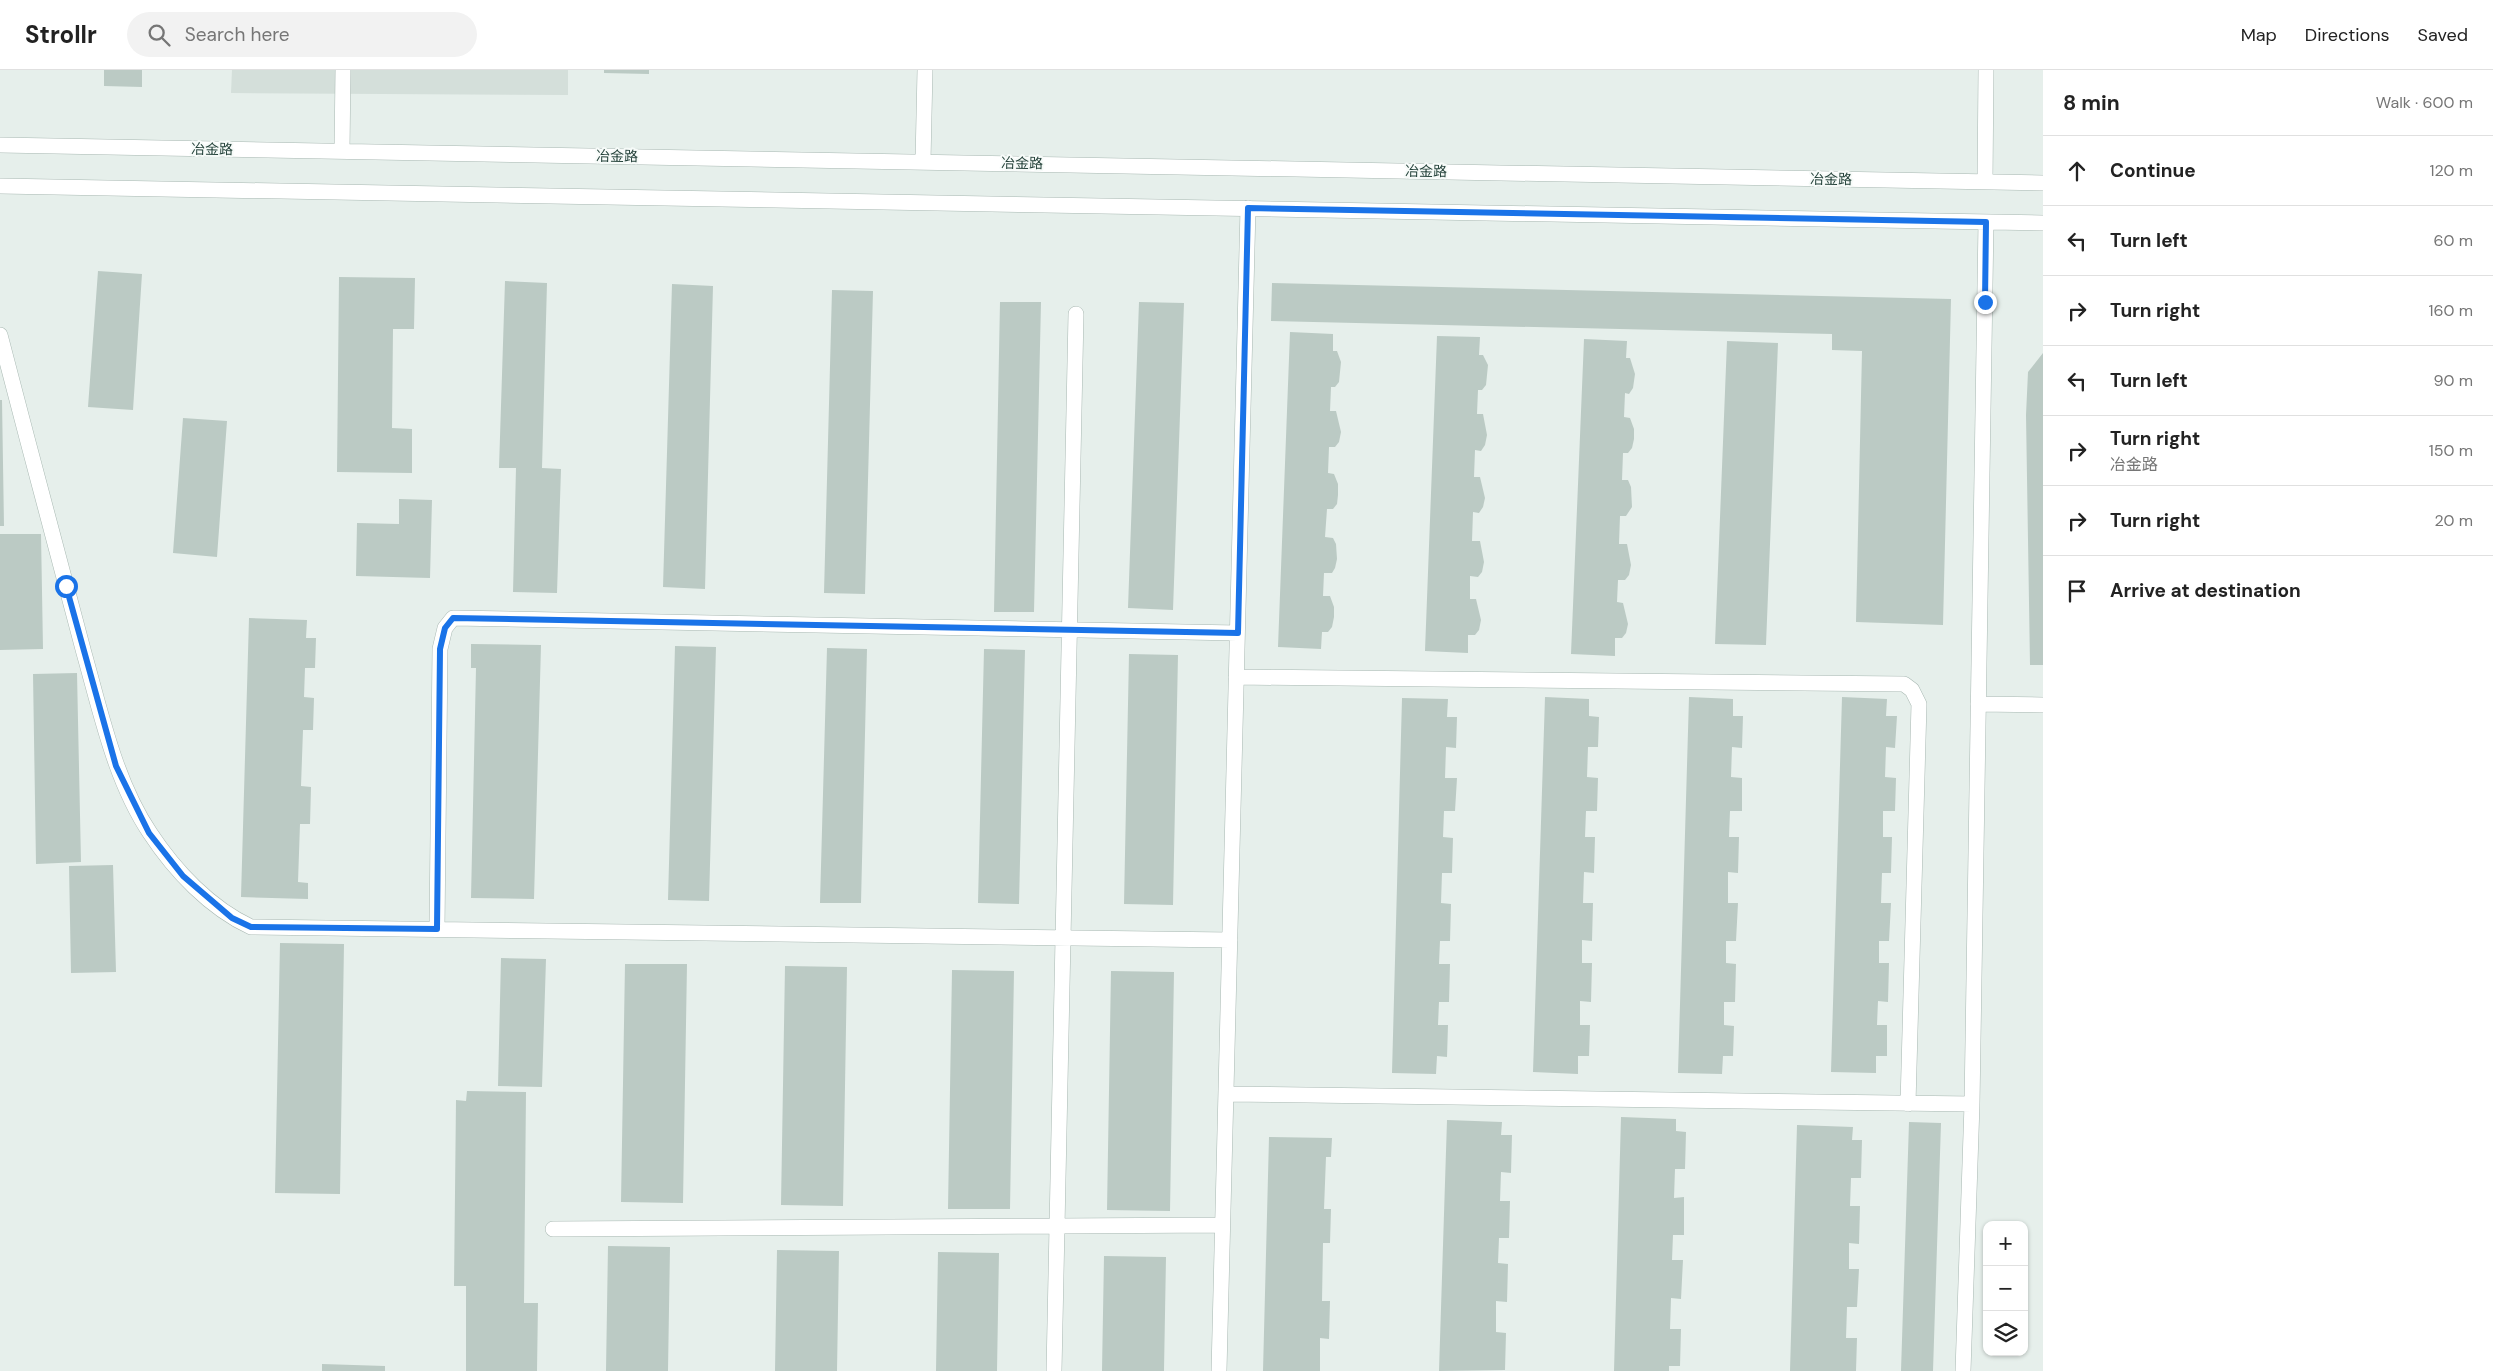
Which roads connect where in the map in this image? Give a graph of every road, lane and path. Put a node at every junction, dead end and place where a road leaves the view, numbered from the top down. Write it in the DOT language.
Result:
graph roads {
  1 [pos="342,70"];
  2 [pos="925,70"];
  3 [pos="1986,70"];
  4 [pos="0,145"];
  5 [pos="342,151"];
  6 [pos="923,161"];
  7 [pos="1985,182"];
  8 [pos="2043,183"];
  9 [pos="0,186"];
  10 [pos="1248,208"];
  11 [pos="1986,222"];
  12 [pos="2043,223"];
  13 [pos="1076,314"];
  14 [pos="0,335"];
  15 [pos="1069,630"];
  16 [pos="1238,633"];
  17 [pos="1236,677"];
  18 [pos="1978,704"];
  19 [pos="2043,705"];
  20 [pos="437,929"];
  21 [pos="1062,938"];
  22 [pos="1230,940"];
  23 [pos="1226,1094"];
  24 [pos="1908,1104"];
  25 [pos="1972,1104"];
  26 [pos="1222,1225"];
  27 [pos="1057,1226"];
  28 [pos="553,1229"];
  29 [pos="1054,1371"];
  30 [pos="1218,1371"];
  31 [pos="1963,1371"];
  1 -- 5 [label="street"];
  2 -- 6 [label="street"];
  3 -- 7 [label="street"];
  4 -- 5 [label="street, 冶金路"];
  5 -- 6 [label="street, 冶金路"];
  6 -- 7 [label="street, 冶金路"];
  7 -- 8 [label="street, 冶金路"];
  9 -- 10 [label="street"];
  10 -- 11 [label="street"];
  10 -- 16 [label="street"];
  11 -- 12 [label="street"];
  11 -- 18 [label="street"];
  13 -- 15 [label="street"];
  14 -- 20 [label="street"];
  15 -- 16 [label="street"];
  15 -- 20 [label="street"];
  15 -- 21 [label="street"];
  16 -- 17 [label="street"];
  17 -- 22 [label="street"];
  17 -- 24 [label="street"];
  18 -- 19 [label="street"];
  18 -- 25 [label="street"];
  20 -- 21 [label="street"];
  21 -- 22 [label="street"];
  21 -- 27 [label="street"];
  22 -- 23 [label="street"];
  23 -- 24 [label="street"];
  23 -- 26 [label="street"];
  24 -- 25 [label="street"];
  25 -- 31 [label="street"];
  26 -- 27 [label="street"];
  26 -- 30 [label="street"];
  27 -- 28 [label="street"];
  27 -- 29 [label="street"];
}
